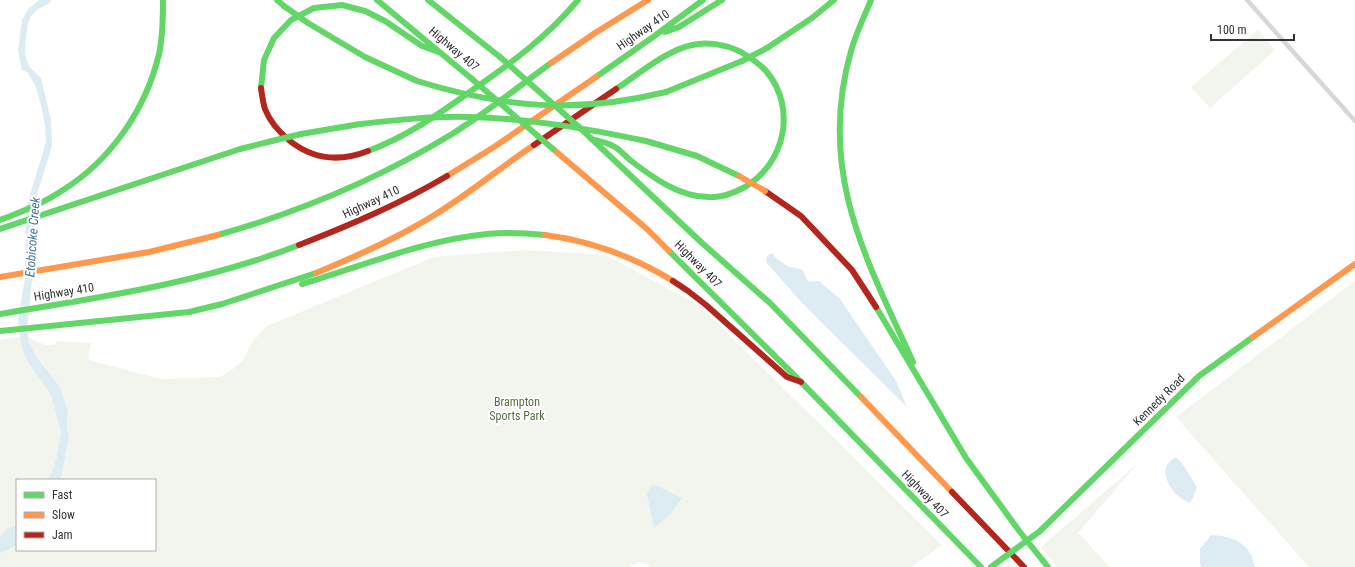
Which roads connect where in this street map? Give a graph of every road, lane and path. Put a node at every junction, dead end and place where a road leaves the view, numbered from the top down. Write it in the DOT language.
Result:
graph roads {
  1 [pos="163,0"];
  2 [pos="277,0"];
  3 [pos="377,0"];
  4 [pos="428,0"];
  5 [pos="578,0"];
  6 [pos="640,0"];
  7 [pos="648,0"];
  8 [pos="703,0"];
  9 [pos="722,0"];
  10 [pos="834,0"];
  11 [pos="871,0"];
  12 [pos="1247,0"];
  13 [pos="628,11"];
  14 [pos="653,37"];
  15 [pos="441,53"];
  16 [pos="1355,121"];
  17 [pos="591,139"];
  18 [pos="0,220"];
  19 [pos="0,229"];
  20 [pos="1355,264"];
  21 [pos="0,277"];
  22 [pos="222,304"];
  23 [pos="0,314"];
  24 [pos="0,331"];
  25 [pos="918,378"];
  26 [pos="801,382"];
  27 [pos="981,567"];
  28 [pos="991,567"];
  29 [pos="1024,567"];
  30 [pos="1048,567"];
  1 -- 18 [label="main road"];
  2 -- 10 [label="main road, bridge"];
  3 -- 15 [label="main road, Highway 407"];
  4 -- 17 [label="main road, Highway 407, bridge"];
  5 -- 15 [label="main road"];
  6 -- 13 [label="main road"];
  7 -- 13 [label="main road, Highway 410"];
  8 -- 14 [label="main road, Highway 410"];
  9 -- 14 [label="main road"];
  11 -- 25 [label="main road"];
  12 -- 16 [label="street"];
  13 -- 21 [label="main road, Highway 410"];
  14 -- 23 [label="main road, Highway 410"];
  15 -- 26 [label="main road, Highway 407, bridge"];
  17 -- 22 [label="main road"];
  17 -- 29 [label="main road, Highway 407"];
  19 -- 25 [label="main road, bridge"];
  20 -- 28 [label="main road, Kennedy Road, bridge"];
  22 -- 24 [label="main road"];
  22 -- 26 [label="main road"];
  25 -- 30 [label="main road"];
  26 -- 27 [label="main road, Highway 407"];
}
